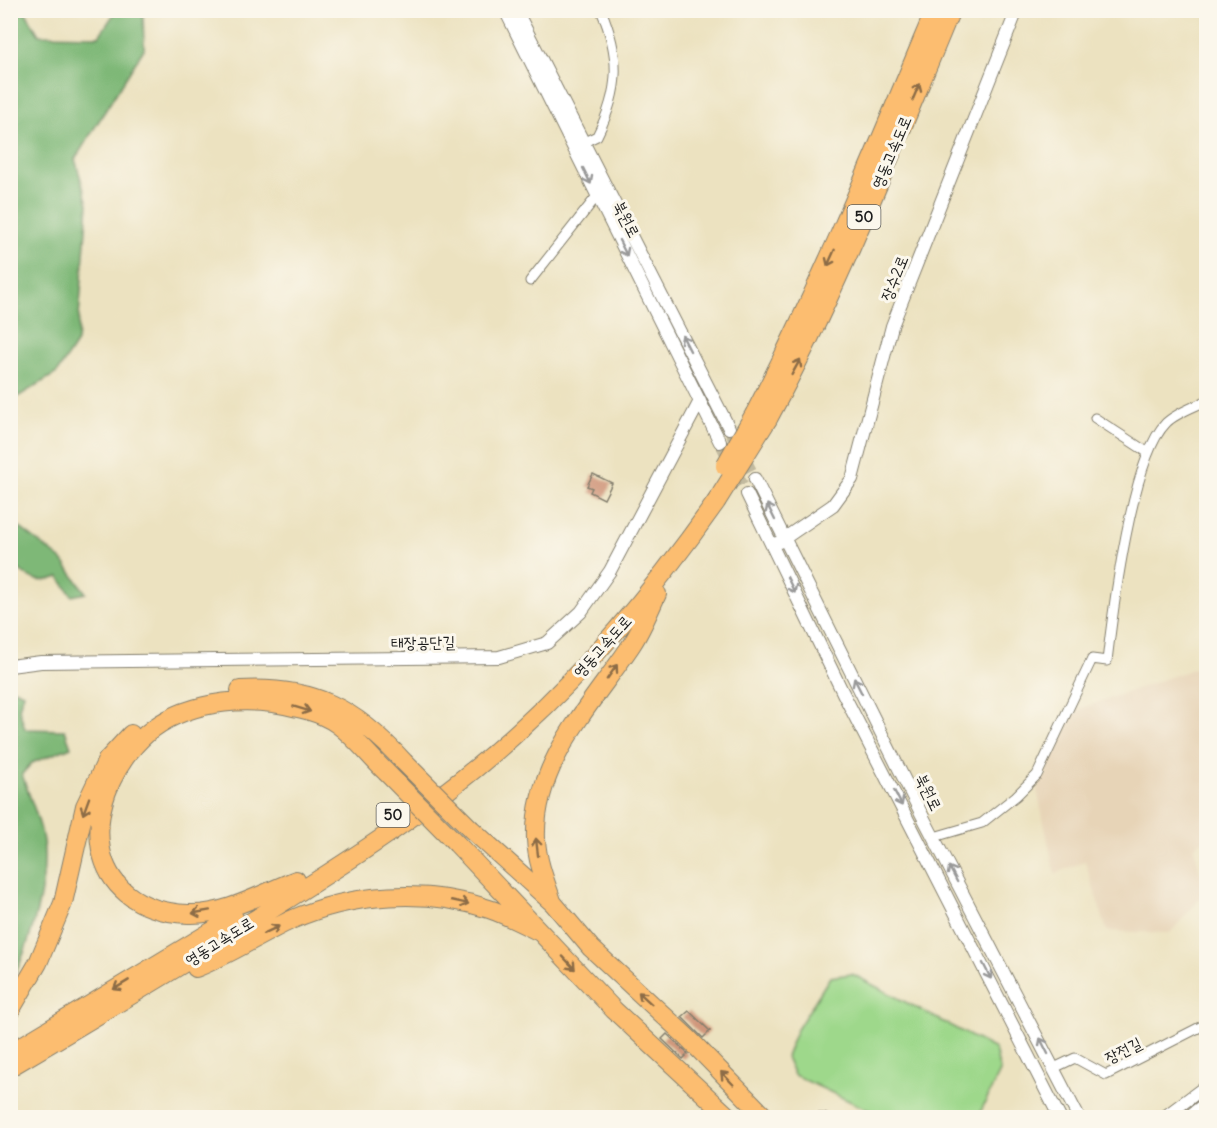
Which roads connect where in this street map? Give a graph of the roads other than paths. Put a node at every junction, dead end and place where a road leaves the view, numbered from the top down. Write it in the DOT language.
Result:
graph roads {
  1 [pos="505,10"];
  2 [pos="516,10"];
  3 [pos="602,10"];
  4 [pos="934,10"];
  5 [pos="951,10"];
  6 [pos="1017,10"];
  7 [pos="582,143"];
  8 [pos="602,193"];
  9 [pos="530,281"];
  10 [pos="712,395"];
  11 [pos="1206,400"];
  12 [pos="700,401"];
  13 [pos="761,416"];
  14 [pos="1095,418"];
  15 [pos="729,428"];
  16 [pos="720,442"];
  17 [pos="1147,452"];
  18 [pos="755,479"];
  19 [pos="747,494"];
  20 [pos="711,498"];
  21 [pos="785,540"];
  22 [pos="771,544"];
  23 [pos="673,563"];
  24 [pos="10,666"];
  25 [pos="885,738"];
  26 [pos="871,746"];
  27 [pos="934,837"];
  28 [pos="296,880"];
  29 [pos="553,903"];
  30 [pos="540,932"];
  31 [pos="141,989"];
  32 [pos="10,1011"];
  33 [pos="1206,1024"];
  34 [pos="10,1053"];
  35 [pos="10,1067"];
  36 [pos="1054,1068"];
  37 [pos="1204,1088"];
  38 [pos="1206,1103"];
  39 [pos="730,1118"];
  40 [pos="766,1118"];
  41 [pos="817,1118"];
  42 [pos="824,1118"];
  43 [pos="1060,1118"];
  44 [pos="1079,1118"];
  45 [pos="1163,1118"];
  46 [pos="1187,1118"];
  1 -- 8 [label="street, 북원로, one-way"];
  2 -- 7 [label="street, 북원로"];
  3 -- 7 [label="street"];
  4 -- 13 [label="highway, 영동고속도로 / 50, one-way"];
  13 -- 5 [label="highway, 영동고속도로 / 50, one-way"];
  6 -- 21 [label="street, 장수2로"];
  7 -- 8 [label="street, 북원로"];
  8 -- 9 [label="street"];
  10 -- 8 [label="street, 북원로, one-way"];
  8 -- 12 [label="street, 북원로, one-way"];
  10 -- 12 [label="street"];
  10 -- 15 [label="street, 북원로"];
  11 -- 17 [label="street"];
  12 -- 16 [label="street, 북원로"];
  12 -- 24 [label="street, 태장공단길"];
  13 -- 20 [label="highway, 영동고속도로 / 50, bridge"];
  14 -- 17 [label="street"];
  17 -- 27 [label="street"];
  21 -- 18 [label="street, 북원로, one-way"];
  19 -- 22 [label="street, 북원로"];
  20 -- 23 [label="highway, 영동고속도로 / 50"];
  20 -- 28 [label="highway, 영동고속도로 / 50"];
  21 -- 22 [label="street"];
  25 -- 21 [label="street, 북원로, one-way"];
  22 -- 26 [label="street, 북원로, one-way"];
  29 -- 23 [label="highway, one-way"];
  23 -- 31 [label="highway, 영동고속도로 / 50"];
  25 -- 26 [label="street"];
  25 -- 27 [label="street, 북원로"];
  26 -- 43 [label="street, 북원로, one-way"];
  36 -- 27 [label="street, 북원로, one-way"];
  28 -- 30 [label="highway, one-way, bridge"];
  28 -- 34 [label="highway, 영동고속도로 / 50, one-way"];
  29 -- 32 [label="highway, one-way, bridge"];
  40 -- 29 [label="highway, one-way"];
  31 -- 30 [label="highway, one-way"];
  30 -- 39 [label="highway, one-way"];
  31 -- 35 [label="highway, 영동고속도로 / 50"];
  33 -- 36 [label="street, 장전길"];
  36 -- 44 [label="street, 북원로"];
  37 -- 45 [label="street"];
  38 -- 46 [label="street"];
  41 -- 42 [label="street"];
}
